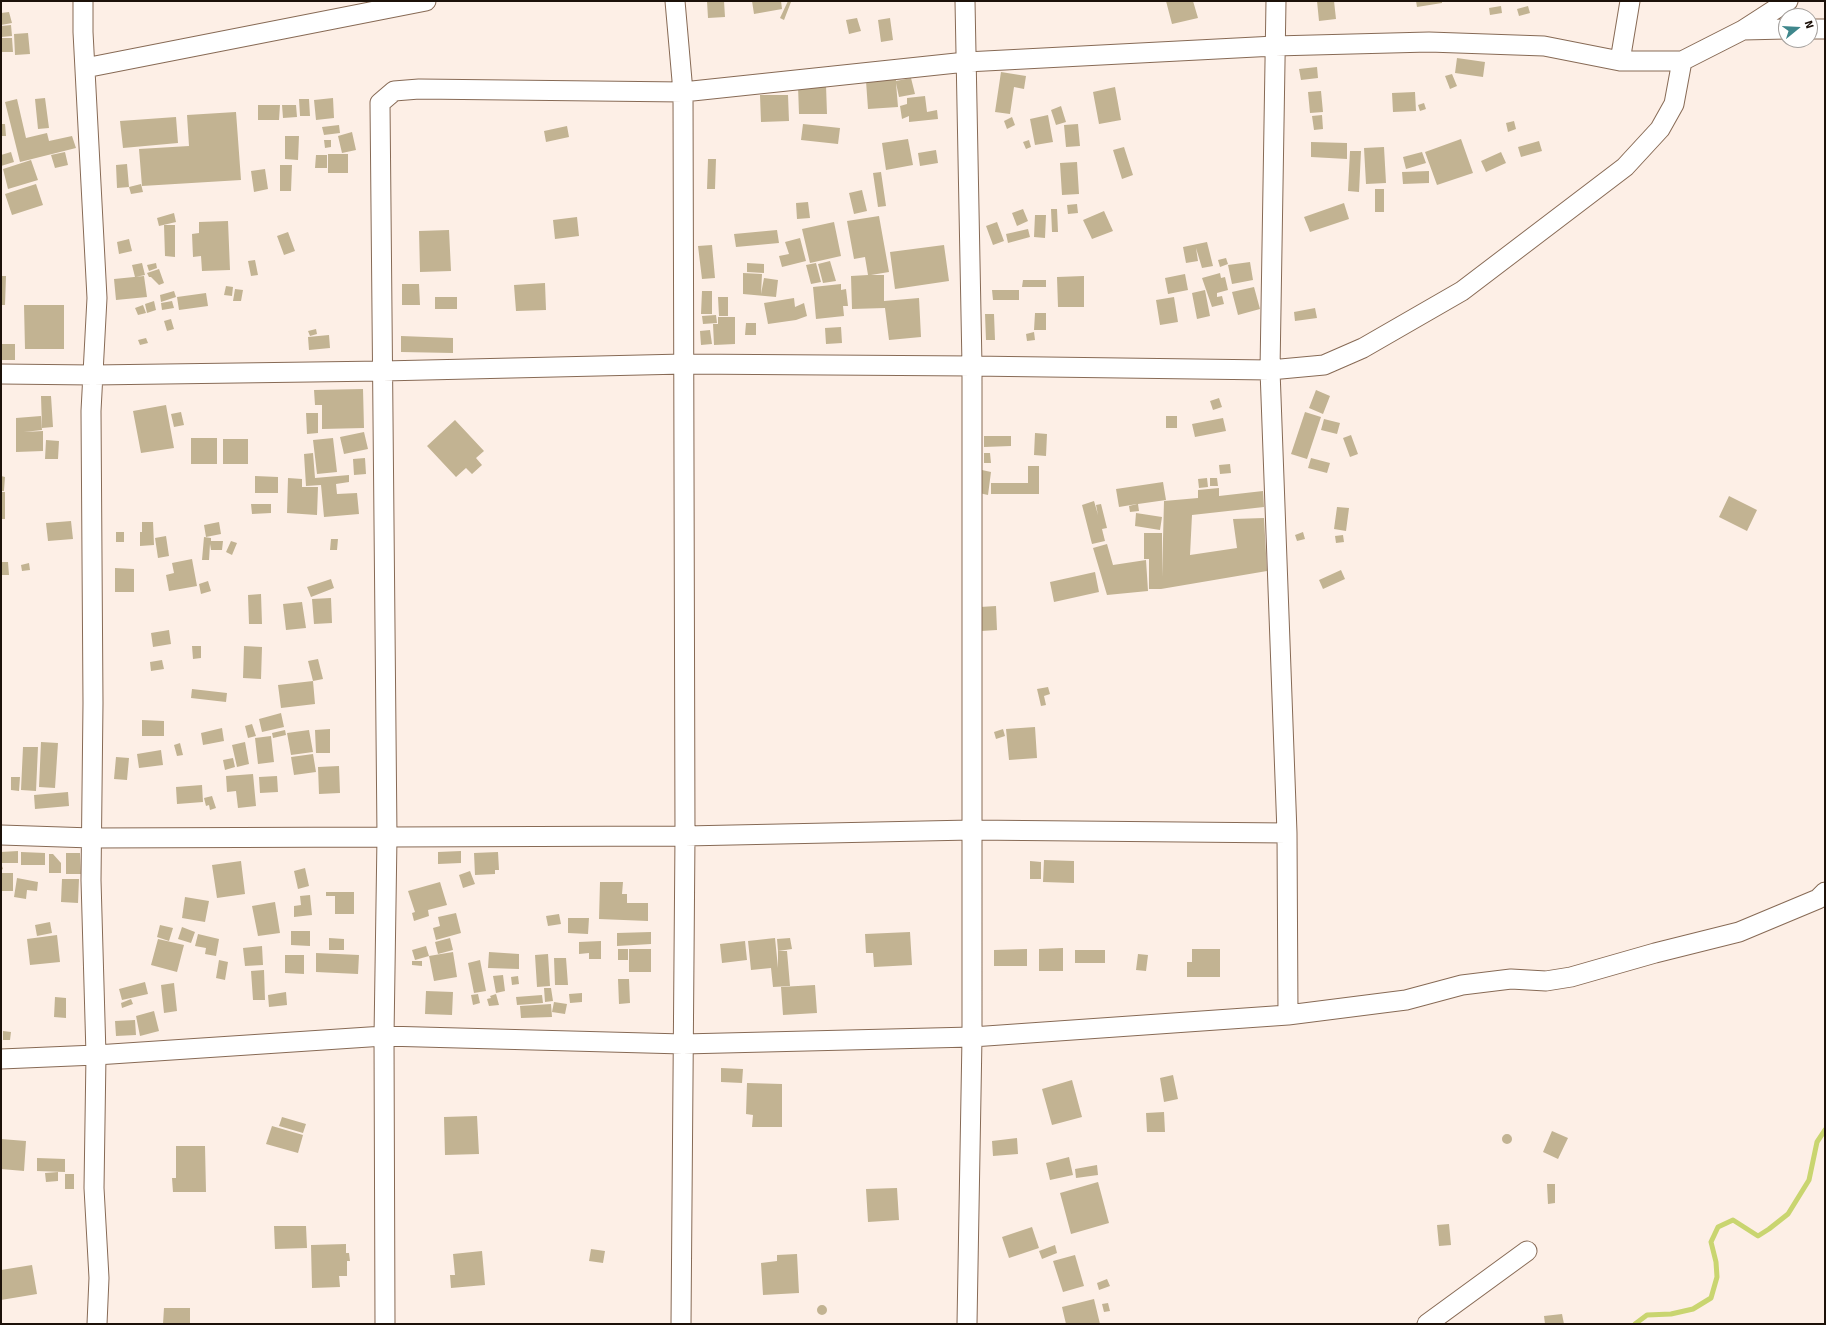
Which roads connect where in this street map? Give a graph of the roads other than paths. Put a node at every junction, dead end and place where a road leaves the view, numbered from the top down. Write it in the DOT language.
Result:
graph roads {
  1 [pos="83,1"];
  2 [pos="426,1"];
  3 [pos="675,1"];
  4 [pos="965,1"];
  5 [pos="1276,1"];
  6 [pos="1630,1"];
  7 [pos="1788,1"];
  8 [pos="1778,29"];
  9 [pos="1743,30"];
  10 [pos="1275,46"];
  11 [pos="1620,61"];
  12 [pos="1682,61"];
  13 [pos="966,62"];
  14 [pos="85,68"];
  15 [pos="683,92"];
  16 [pos="684,364"];
  17 [pos="972,366"];
  18 [pos="1270,370"];
  19 [pos="383,371"];
  20 [pos="1,374"];
  21 [pos="93,375"];
  22 [pos="971,830"];
  23 [pos="1287,834"];
  24 [pos="1,835"];
  25 [pos="685,836"];
  26 [pos="387,837"];
  27 [pos="92,838"];
  28 [pos="1825,892"];
  29 [pos="1288,1015"];
  30 [pos="384,1036"];
  31 [pos="972,1037"];
  32 [pos="683,1044"];
  33 [pos="96,1055"];
  34 [pos="1,1059"];
  35 [pos="1526,1251"];
  36 [pos="97,1324"];
  37 [pos="385,1324"];
  38 [pos="681,1324"];
  39 [pos="967,1324"];
  40 [pos="1427,1324"];
  1 -- 14 [label="street"];
  2 -- 14 [label="street"];
  3 -- 15 [label="street"];
  4 -- 13 [label="street"];
  5 -- 10 [label="street"];
  6 -- 11 [label="street"];
  7 -- 9 [label="street"];
  8 -- 9 [label="street"];
  9 -- 12 [label="street"];
  10 -- 11 [label="street"];
  10 -- 13 [label="street"];
  10 -- 18 [label="street"];
  11 -- 12 [label="street"];
  12 -- 18 [label="street"];
  13 -- 15 [label="street"];
  13 -- 17 [label="street"];
  14 -- 21 [label="street"];
  15 -- 16 [label="street"];
  15 -- 19 [label="street"];
  16 -- 17 [label="street"];
  16 -- 19 [label="street"];
  16 -- 25 [label="street"];
  17 -- 18 [label="street"];
  17 -- 22 [label="street"];
  18 -- 23 [label="street"];
  19 -- 21 [label="street"];
  19 -- 26 [label="street"];
  20 -- 21 [label="street"];
  21 -- 27 [label="street"];
  22 -- 23 [label="street"];
  22 -- 25 [label="street"];
  22 -- 31 [label="street"];
  23 -- 29 [label="street"];
  24 -- 27 [label="street"];
  25 -- 26 [label="street"];
  25 -- 32 [label="street"];
  26 -- 27 [label="street"];
  26 -- 30 [label="street"];
  27 -- 33 [label="street"];
  28 -- 29 [label="street"];
  29 -- 31 [label="street"];
  30 -- 32 [label="street"];
  30 -- 33 [label="street"];
  30 -- 37 [label="street"];
  31 -- 32 [label="street"];
  31 -- 39 [label="street"];
  32 -- 38 [label="street"];
  33 -- 34 [label="street"];
  33 -- 36 [label="street"];
  35 -- 40 [label="street"];
}
